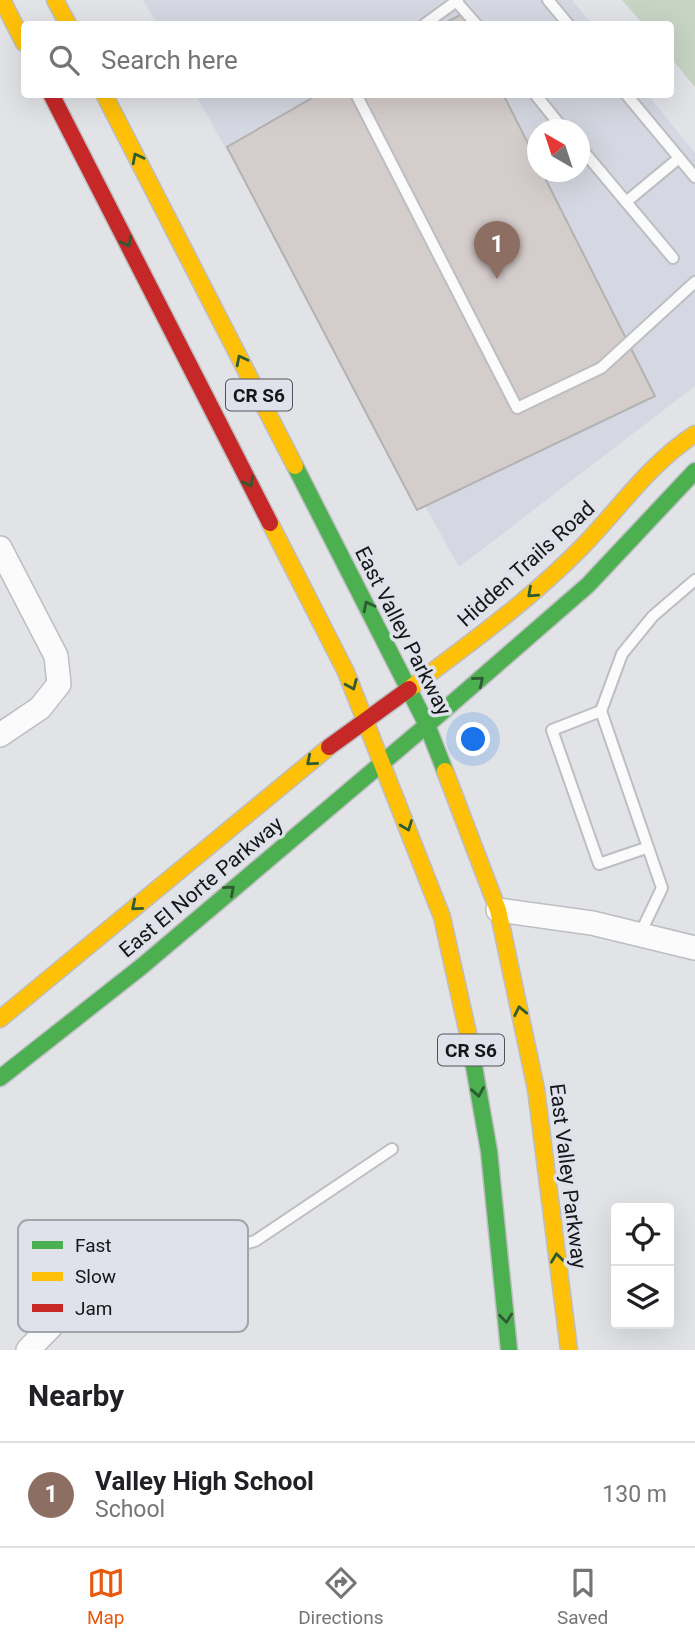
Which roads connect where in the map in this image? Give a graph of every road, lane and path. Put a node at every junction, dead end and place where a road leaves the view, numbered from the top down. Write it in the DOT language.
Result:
graph roads {
  1 [pos="2,0"];
  2 [pos="55,0"];
  3 [pos="456,0"];
  4 [pos="548,0"];
  5 [pos="66,21"];
  6 [pos="429,21"];
  7 [pos="474,21"];
  8 [pos="566,21"];
  9 [pos="21,37"];
  10 [pos="53,98"];
  11 [pos="106,98"];
  12 [pos="358,98"];
  13 [pos="538,98"];
  14 [pos="629,98"];
  15 [pos="555,119"];
  16 [pos="679,158"];
  17 [pos="590,161"];
  18 [pos="695,177"];
  19 [pos="626,202"];
  20 [pos="673,258"];
  21 [pos="695,282"];
  22 [pos="695,434"];
  23 [pos="695,471"];
  24 [pos="0,548"];
  25 [pos="695,580"];
  26 [pos="409,689"];
  27 [pos="601,711"];
  28 [pos="366,721"];
  29 [pos="427,725"];
  30 [pos="0,735"];
  31 [pos="381,763"];
  32 [pos="646,848"];
  33 [pos="498,910"];
  34 [pos="640,934"];
  35 [pos="695,948"];
  36 [pos="0,1019"];
  37 [pos="0,1078"];
  38 [pos="392,1149"];
  39 [pos="248,1243"];
  40 [pos="46,1332"];
  41 [pos="28,1350"];
  42 [pos="509,1350"];
  43 [pos="569,1350"];
  1 -- 9 [label="main road"];
  2 -- 5 [label="main road"];
  3 -- 6 [label="lane"];
  3 -- 7 [label="lane"];
  4 -- 8 [label="lane"];
  10 -- 28 [label="main road, CR S6, one-way"];
  26 -- 11 [label="main road, East Valley Parkway / CR S6, one-way"];
  12 -- 21 [label="lane"];
  13 -- 15 [label="lane"];
  14 -- 16 [label="lane"];
  16 -- 18 [label="lane"];
  16 -- 19 [label="lane"];
  17 -- 19 [label="lane"];
  19 -- 20 [label="lane"];
  22 -- 26 [label="main road, Hidden Trails Road, one-way"];
  29 -- 23 [label="main road, one-way"];
  24 -- 30 [label="street"];
  25 -- 27 [label="lane"];
  26 -- 28 [label="main road, East El Norte Parkway"];
  26 -- 29 [label="main road, East Valley Parkway / CR S6"];
  27 -- 32 [label="lane"];
  27 -- 32 [label="lane"];
  28 -- 31 [label="main road, CR S6"];
  28 -- 36 [label="main road, East El Norte Parkway, one-way"];
  29 -- 31 [label="main road, East El Norte Parkway"];
  29 -- 33 [label="main road, East Valley Parkway / CR S6"];
  37 -- 31 [label="main road, East El Norte Parkway, one-way"];
  31 -- 42 [label="main road, CR S6, one-way"];
  32 -- 34 [label="lane"];
  33 -- 34 [label="street"];
  43 -- 33 [label="main road, East Valley Parkway / CR S6, one-way"];
  34 -- 35 [label="street"];
  38 -- 39 [label="lane"];
  40 -- 41 [label="street"];
}
